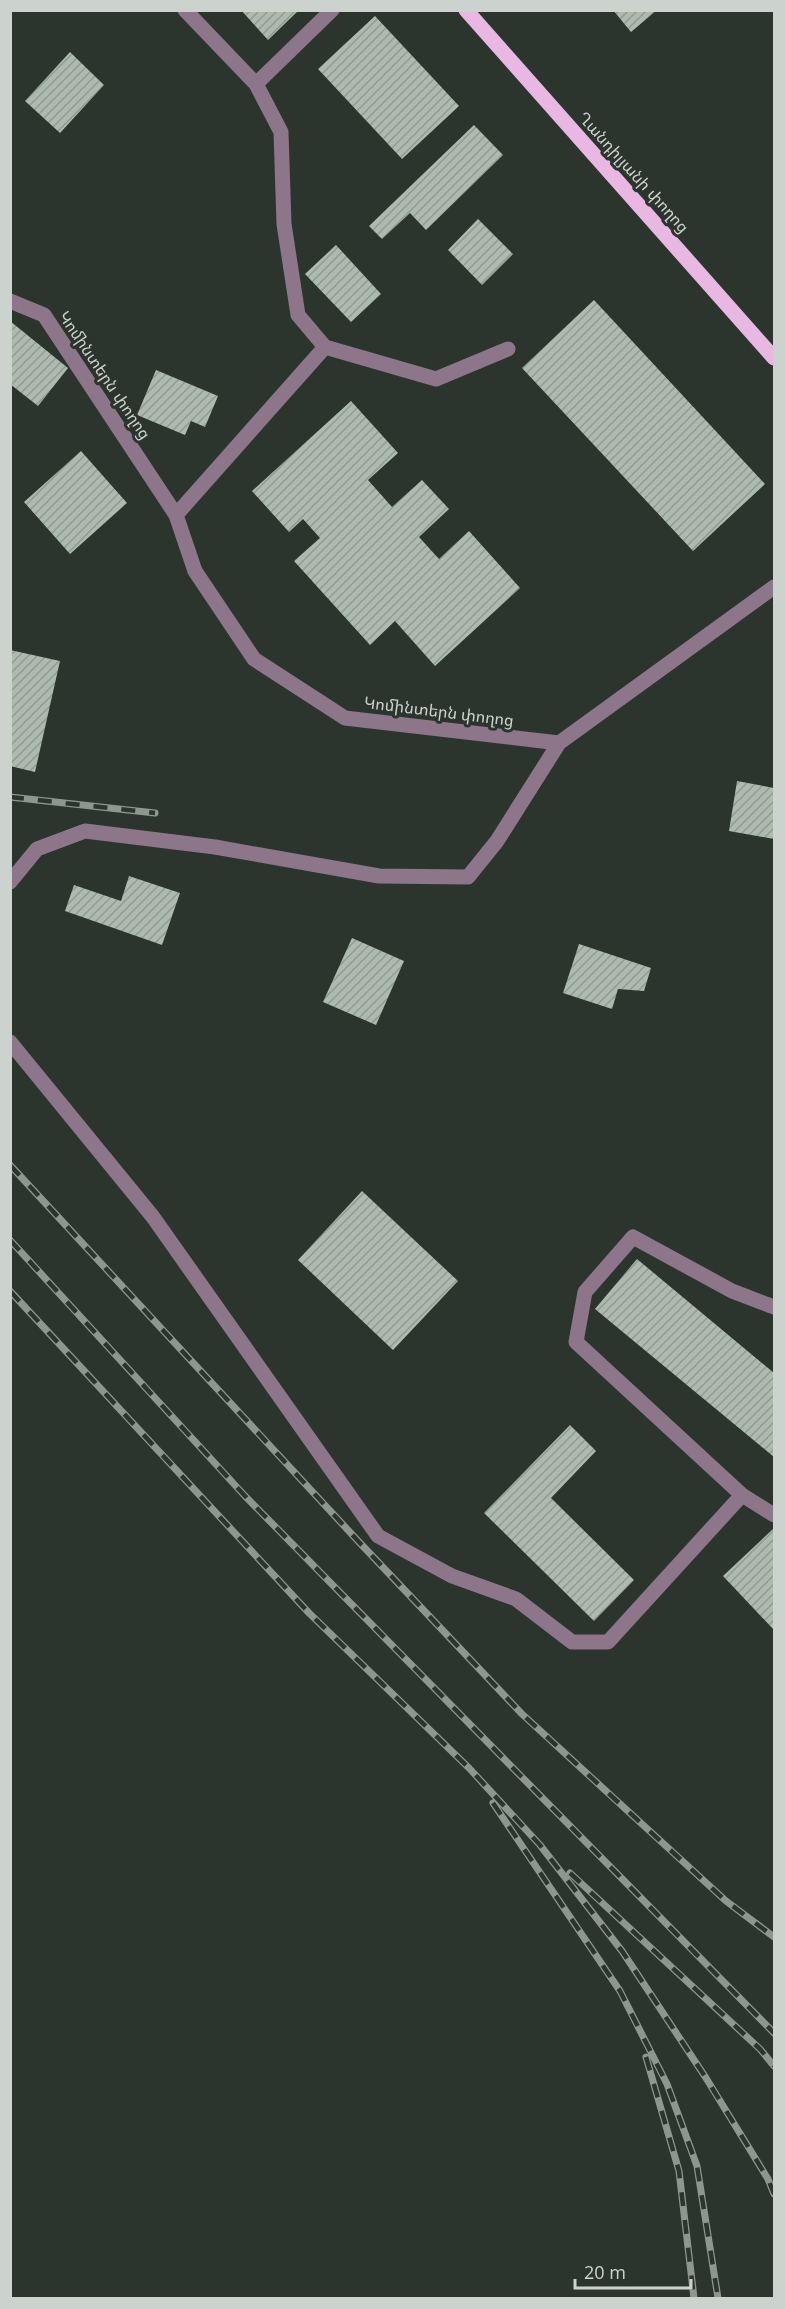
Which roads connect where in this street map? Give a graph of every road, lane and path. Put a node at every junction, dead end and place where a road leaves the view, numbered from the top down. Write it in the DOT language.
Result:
graph roads {
  1 [pos="185,10"];
  2 [pos="332,10"];
  3 [pos="466,10"];
  4 [pos="256,84"];
  5 [pos="10,301"];
  6 [pos="325,347"];
  7 [pos="508,349"];
  8 [pos="774,358"];
  9 [pos="176,515"];
  10 [pos="774,587"];
  11 [pos="559,743"];
  12 [pos="10,882"];
  13 [pos="10,1042"];
  14 [pos="774,1307"];
  15 [pos="742,1495"];
  16 [pos="774,1515"];
  1 -- 4 [label="street"];
  2 -- 4 [label="street"];
  3 -- 8 [label="main road, Ղանդիլյանի փողոց"];
  4 -- 6 [label="street"];
  5 -- 9 [label="street, Կոմինտերն փողոց"];
  6 -- 7 [label="street"];
  6 -- 9 [label="street"];
  9 -- 11 [label="street, Կոմինտերն փողոց"];
  10 -- 11 [label="street"];
  11 -- 12 [label="street"];
  13 -- 15 [label="street"];
  14 -- 15 [label="street"];
  15 -- 16 [label="street"];
}
